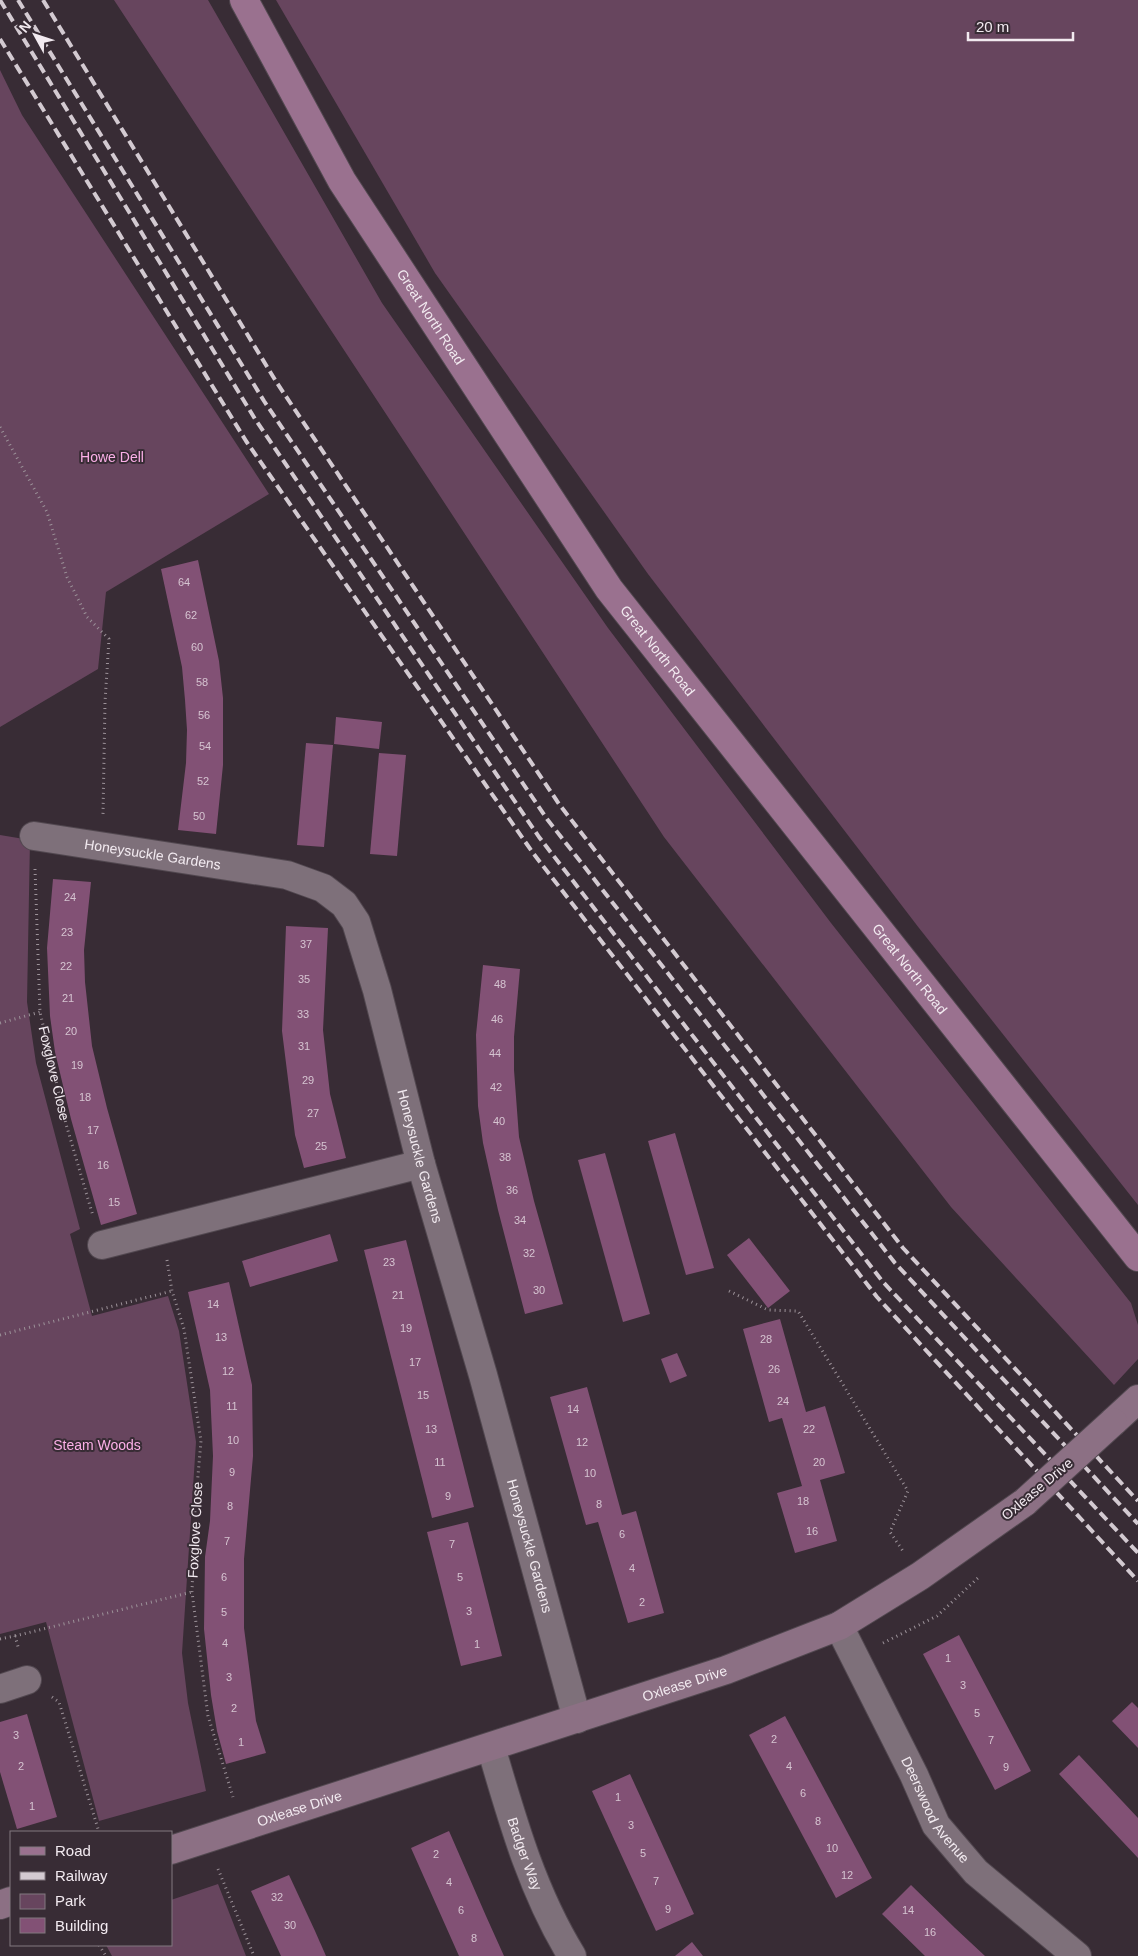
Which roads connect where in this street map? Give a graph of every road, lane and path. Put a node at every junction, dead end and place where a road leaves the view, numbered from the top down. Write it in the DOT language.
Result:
graph roads {
  1 [pos="244,0"];
  2 [pos="0,427"];
  3 [pos="34,836"];
  4 [pos="102,848"];
  5 [pos="40,1012"];
  6 [pos="0,1023"];
  7 [pos="421,1164"];
  8 [pos="163,1231"];
  9 [pos="102,1245"];
  10 [pos="1138,1257"];
  11 [pos="172,1291"];
  12 [pos="729,1291"];
  13 [pos="0,1335"];
  14 [pos="1138,1399"];
  15 [pos="920,1576"];
  16 [pos="192,1592"];
  17 [pos="840,1626"];
  18 [pos="15,1636"];
  19 [pos="0,1639"];
  20 [pos="27,1680"];
  21 [pos="0,1689"];
  22 [pos="577,1719"];
  23 [pos="491,1747"];
  24 [pos="242,1827"];
  25 [pos="99,1831"];
  26 [pos="211,1838"];
  27 [pos="172,1850"];
  28 [pos="254,1956"];
  29 [pos="572,1956"];
  30 [pos="1077,1956"];
  1 -- 10 [label="main road, Great North Road"];
  2 -- 4 [label="path"];
  3 -- 4 [label="street, Honeysuckle Gardens"];
  3 -- 5 [label="path, Foxglove Close"];
  4 -- 7 [label="street, Honeysuckle Gardens"];
  5 -- 6 [label="path"];
  5 -- 9 [label="path, Foxglove Close"];
  7 -- 8 [label="street"];
  7 -- 22 [label="street, Honeysuckle Gardens"];
  8 -- 9 [label="street"];
  8 -- 11 [label="path, Foxglove Close"];
  11 -- 13 [label="path"];
  11 -- 16 [label="path, Foxglove Close"];
  12 -- 15 [label="path"];
  14 -- 15 [label="street, Oxlease Drive, bridge"];
  15 -- 17 [label="street, Oxlease Drive"];
  16 -- 18 [label="path"];
  16 -- 24 [label="path, Foxglove Close"];
  17 -- 22 [label="street, Oxlease Drive"];
  17 -- 30 [label="street, Deerswood Avenue"];
  18 -- 19 [label="path"];
  18 -- 20 [label="path"];
  20 -- 21 [label="street"];
  20 -- 25 [label="path"];
  22 -- 23 [label="street, Oxlease Drive"];
  23 -- 24 [label="street, Oxlease Drive"];
  23 -- 29 [label="street, Badger Way"];
  24 -- 26 [label="street, Oxlease Drive"];
  26 -- 27 [label="street, Oxlease Drive"];
  26 -- 28 [label="path"];
}
